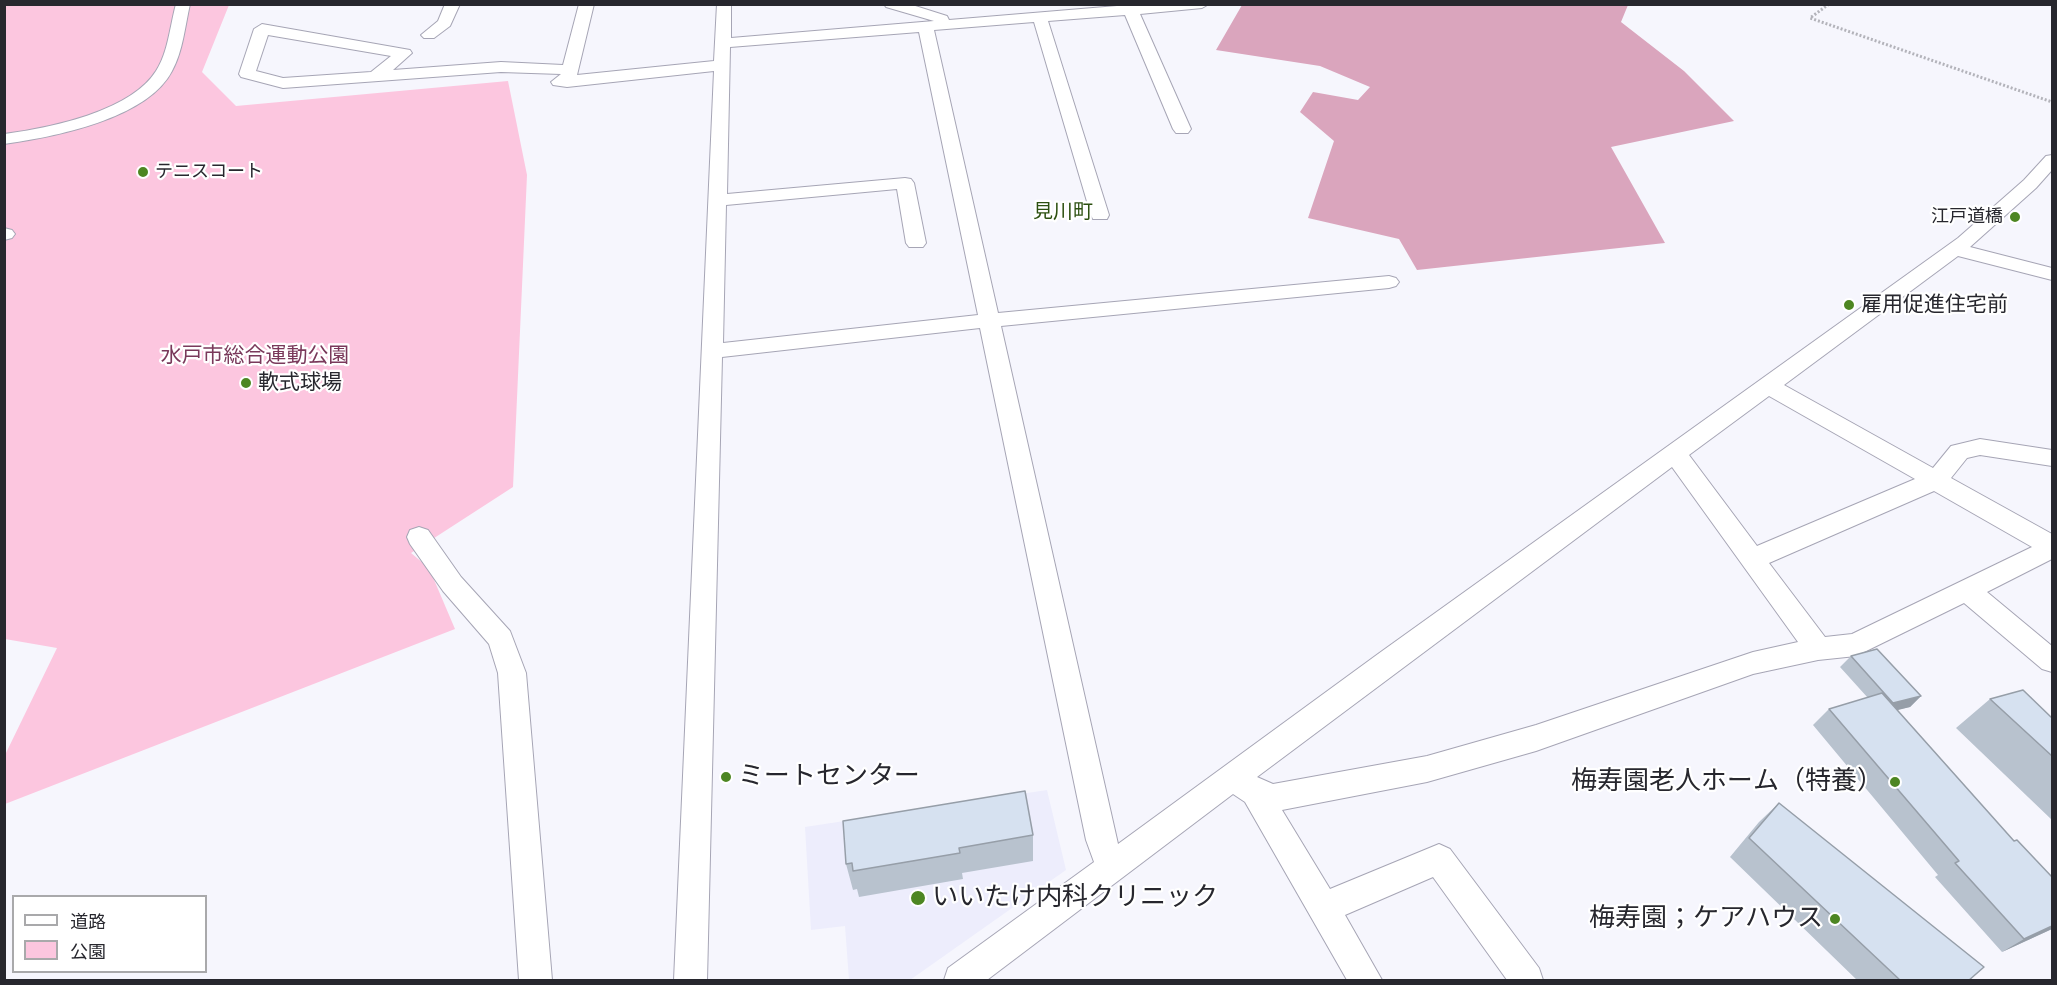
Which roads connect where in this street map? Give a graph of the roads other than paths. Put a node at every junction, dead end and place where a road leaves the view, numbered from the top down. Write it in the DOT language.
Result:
graph roads {
  1 [pos="183,4"];
  2 [pos="453,4"];
  3 [pos="587,4"];
  4 [pos="724,4"];
  5 [pos="891,4"];
  6 [pos="1202,4"];
  7 [pos="1131,11"];
  8 [pos="1040,18"];
  9 [pos="961,24"];
  10 [pos="926,27"];
  11 [pos="429,35"];
  12 [pos="722,54"];
  13 [pos="376,76"];
  14 [pos="566,78"];
  15 [pos="1182,129"];
  16 [pos="4,139"];
  17 [pos="2052,160"];
  18 [pos="717,200"];
  19 [pos="1100,215"];
  20 [pos="916,243"];
  21 [pos="1954,249"];
  22 [pos="2052,274"];
  23 [pos="1389,282"];
  24 [pos="991,320"];
  25 [pos="712,351"];
  26 [pos="1769,386"];
  27 [pos="1675,454"];
  28 [pos="2052,458"];
  29 [pos="1936,480"];
  30 [pos="419,537"];
  31 [pos="2052,547"];
  32 [pos="1752,559"];
  33 [pos="1967,591"];
  34 [pos="1818,649"];
  35 [pos="2052,662"];
  36 [pos="1245,785"];
  37 [pos="1112,868"];
  38 [pos="1323,908"];
  39 [pos="536,981"];
  40 [pos="690,981"];
  41 [pos="960,981"];
  42 [pos="1365,981"];
  43 [pos="1527,981"];
  1 -- 16 [label="street"];
  2 -- 11 [label="street"];
  3 -- 14 [label="street"];
  4 -- 12 [label="street"];
  5 -- 9 [label="street"];
  6 -- 7 [label="street"];
  7 -- 8 [label="street"];
  7 -- 15 [label="street"];
  8 -- 9 [label="street"];
  8 -- 19 [label="street"];
  9 -- 10 [label="street"];
  10 -- 12 [label="street"];
  10 -- 24 [label="street"];
  12 -- 14 [label="street"];
  12 -- 18 [label="street"];
  13 -- 13 [label="street"];
  13 -- 14 [label="street"];
  17 -- 21 [label="street"];
  18 -- 20 [label="street"];
  18 -- 25 [label="street"];
  21 -- 22 [label="street"];
  21 -- 26 [label="street"];
  23 -- 24 [label="street"];
  24 -- 25 [label="street"];
  24 -- 37 [label="street"];
  25 -- 40 [label="street"];
  26 -- 27 [label="street"];
  26 -- 29 [label="street"];
  27 -- 32 [label="street"];
  27 -- 36 [label="street"];
  28 -- 29 [label="street"];
  29 -- 31 [label="street"];
  29 -- 32 [label="street"];
  30 -- 39 [label="street"];
  31 -- 33 [label="street"];
  32 -- 34 [label="street"];
  33 -- 34 [label="street"];
  33 -- 35 [label="street"];
  34 -- 36 [label="street"];
  36 -- 37 [label="street"];
  36 -- 38 [label="street"];
  37 -- 41 [label="street"];
  38 -- 42 [label="street"];
  38 -- 43 [label="street"];
}
